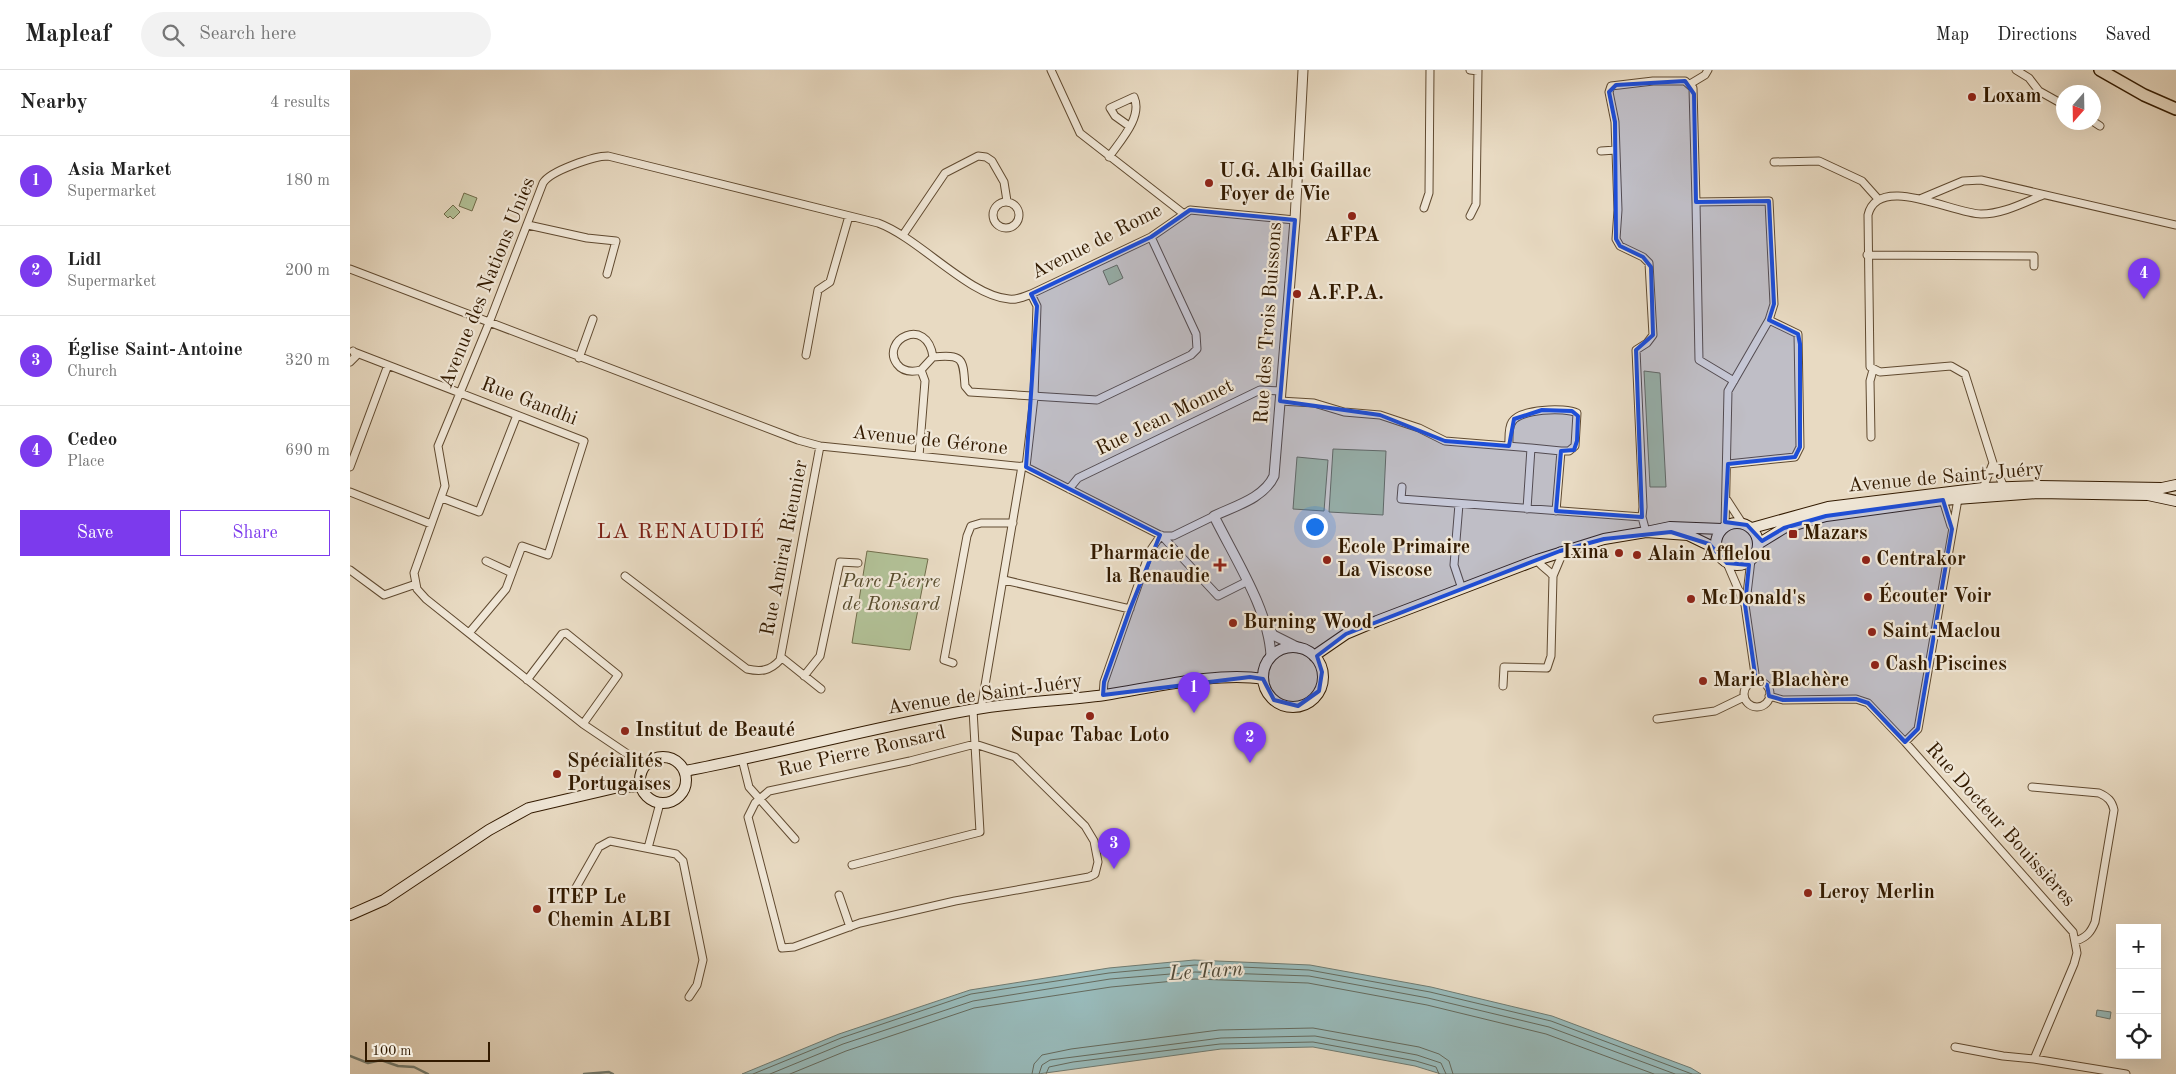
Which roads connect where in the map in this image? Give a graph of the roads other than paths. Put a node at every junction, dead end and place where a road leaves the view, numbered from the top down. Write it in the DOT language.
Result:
graph roads {
  1 [pos="1050,70"];
  2 [pos="1303,70"];
  3 [pos="1430,70"];
  4 [pos="1475,70"];
  5 [pos="1708,70"];
  6 [pos="2016,70"];
  7 [pos="2100,70"];
  8 [pos="1690,84"];
  9 [pos="2056,101"];
  10 [pos="2176,109"];
  11 [pos="1129,126"];
  12 [pos="1601,150"];
  13 [pos="1616,150"];
  14 [pos="1109,157"];
  15 [pos="1774,162"];
  16 [pos="2044,194"];
  17 [pos="1920,199"];
  18 [pos="1879,200"];
  19 [pos="1007,201"];
  20 [pos="1696,202"];
  21 [pos="1424,208"];
  22 [pos="1184,214"];
  23 [pos="850,216"];
  24 [pos="1470,216"];
  25 [pos="1295,220"];
  26 [pos="528,225"];
  27 [pos="2176,225"];
  28 [pos="903,235"];
  29 [pos="1150,237"];
  30 [pos="1867,255"];
  31 [pos="2034,266"];
  32 [pos="350,269"];
  33 [pos="607,274"];
  34 [pos="1031,294"];
  35 [pos="593,319"];
  36 [pos="1769,320"];
  37 [pos="489,323"];
  38 [pos="352,351"];
  39 [pos="806,355"];
  40 [pos="932,357"];
  41 [pos="578,358"];
  42 [pos="350,362"];
  43 [pos="388,365"];
  44 [pos="921,370"];
  45 [pos="1873,370"];
  46 [pos="1734,381"];
  47 [pos="1281,391"];
  48 [pos="461,394"];
  49 [pos="1034,397"];
  50 [pos="1280,401"];
  51 [pos="517,415"];
  52 [pos="1870,436"];
  53 [pos="820,446"];
  54 [pos="1508,446"];
  55 [pos="1531,448"];
  56 [pos="1561,451"];
  57 [pos="919,456"];
  58 [pos="1993,463"];
  59 [pos="1728,464"];
  60 [pos="350,467"];
  61 [pos="1024,467"];
  62 [pos="2176,485"];
  63 [pos="1402,487"];
  64 [pos="2004,487"];
  65 [pos="1983,488"];
  66 [pos="1069,489"];
  67 [pos="350,492"];
  68 [pos="442,498"];
  69 [pos="1727,499"];
  70 [pos="1958,499"];
  71 [pos="1944,500"];
  72 [pos="2176,501"];
  73 [pos="1459,504"];
  74 [pos="1527,509"];
  75 [pos="1556,511"];
  76 [pos="1214,516"];
  77 [pos="1642,517"];
  78 [pos="1742,523"];
  79 [pos="431,524"];
  80 [pos="1013,524"];
  81 [pos="1723,528"];
  82 [pos="1752,528"];
  83 [pos="1952,528"];
  84 [pos="1646,532"];
  85 [pos="1161,536"];
  86 [pos="1758,544"];
  87 [pos="1717,550"];
  88 [pos="1560,551"];
  89 [pos="1537,560"];
  90 [pos="1751,560"];
  91 [pos="486,561"];
  92 [pos="858,563"];
  93 [pos="1727,563"];
  94 [pos="350,570"];
  95 [pos="512,573"];
  96 [pos="625,576"];
  97 [pos="1553,576"];
  98 [pos="1004,580"];
  99 [pos="1246,582"];
  100 [pos="416,584"];
  101 [pos="1462,589"];
  102 [pos="1746,605"];
  103 [pos="1130,608"];
  104 [pos="1262,617"];
  105 [pos="469,633"];
  106 [pos="1299,648"];
  107 [pos="781,656"];
  108 [pos="1271,656"];
  109 [pos="1314,656"];
  110 [pos="953,663"];
  111 [pos="804,676"];
  112 [pos="1263,679"];
  113 [pos="527,680"];
  114 [pos="1756,680"];
  115 [pos="1503,686"];
  116 [pos="821,690"];
  117 [pos="1103,695"];
  118 [pos="1769,696"];
  119 [pos="1744,697"];
  120 [pos="977,709"];
  121 [pos="1657,718"];
  122 [pos="583,724"];
  123 [pos="1905,742"];
  124 [pos="975,744"];
  125 [pos="742,759"];
  126 [pos="643,768"];
  127 [pos="685,771"];
  128 [pos="641,786"];
  129 [pos="2032,787"];
  130 [pos="760,799"];
  131 [pos="660,803"];
  132 [pos="796,839"];
  133 [pos="648,848"];
  134 [pos="852,864"];
  135 [pos="574,891"];
  136 [pos="839,895"];
  137 [pos="350,915"];
  138 [pos="850,927"];
  139 [pos="2076,941"];
  140 [pos="689,997"];
  141 [pos="1955,1047"];
  142 [pos="2034,1059"];
  143 [pos="2126,1074"];
  1 -- 14 [label="street"];
  2 -- 25 [label="street, Rue des Trois Buissons"];
  3 -- 21 [label="street"];
  4 -- 24 [label="street"];
  5 -- 8 [label="street"];
  6 -- 9 [label="street"];
  7 -- 10 [label="main road"];
  8 -- 13 [label="street"];
  8 -- 20 [label="street"];
  11 -- 14 [label="street"];
  12 -- 13 [label="street"];
  13 -- 77 [label="street"];
  14 -- 22 [label="street"];
  15 -- 18 [label="street"];
  16 -- 17 [label="street"];
  16 -- 17 [label="street"];
  16 -- 27 [label="street"];
  17 -- 18 [label="street"];
  18 -- 30 [label="street"];
  19 -- 28 [label="street"];
  20 -- 36 [label="street"];
  20 -- 46 [label="street"];
  22 -- 25 [label="street, Avenue de Rome"];
  22 -- 29 [label="street, Avenue de Rome"];
  23 -- 26 [label="street, Avenue des Nations Unies"];
  23 -- 28 [label="street, Avenue des Nations Unies"];
  23 -- 39 [label="street"];
  25 -- 47 [label="street, Rue des Trois Buissons"];
  26 -- 33 [label="street"];
  26 -- 37 [label="street, Avenue des Nations Unies"];
  28 -- 34 [label="street, Avenue des Nations Unies"];
  29 -- 34 [label="street, Avenue de Rome"];
  29 -- 49 [label="street"];
  30 -- 31 [label="street"];
  30 -- 45 [label="street"];
  32 -- 37 [label="street, Avenue de Gérone"];
  34 -- 49 [label="street"];
  35 -- 41 [label="street"];
  36 -- 46 [label="street"];
  36 -- 59 [label="street"];
  37 -- 41 [label="street, Avenue de Gérone"];
  37 -- 48 [label="street, Avenue des Nations Unies"];
  38 -- 42 [label="street"];
  38 -- 43 [label="street, Rue Gandhi"];
  40 -- 44 [label="street"];
  40 -- 44 [label="street"];
  40 -- 49 [label="street"];
  41 -- 53 [label="street, Avenue de Gérone"];
  43 -- 48 [label="street, Rue Gandhi"];
  43 -- 60 [label="street"];
  44 -- 57 [label="street"];
  45 -- 52 [label="street"];
  45 -- 58 [label="street"];
  46 -- 59 [label="street"];
  47 -- 50 [label="street, Rue des Trois Buissons"];
  47 -- 66 [label="street, Rue Jean Monnet"];
  48 -- 51 [label="street, Rue Gandhi"];
  48 -- 68 [label="street, Avenue des Nations Unies"];
  49 -- 61 [label="street"];
  50 -- 54 [label="street"];
  50 -- 76 [label="street, Rue des Trois Buissons"];
  51 -- 68 [label="street"];
  51 -- 95 [label="street, Rue Gandhi"];
  53 -- 57 [label="street, Avenue de Gérone"];
  53 -- 107 [label="street, Rue Amiral Rieunier"];
  54 -- 55 [label="street"];
  54 -- 56 [label="street"];
  55 -- 56 [label="street"];
  55 -- 74 [label="street"];
  56 -- 75 [label="street"];
  57 -- 61 [label="street, Avenue de Gérone"];
  58 -- 64 [label="street"];
  58 -- 65 [label="street"];
  59 -- 69 [label="street"];
  61 -- 66 [label="street, Avenue de Gérone"];
  61 -- 80 [label="street"];
  62 -- 64 [label="main road, Avenue de Saint-Juéry"];
  63 -- 73 [label="street"];
  64 -- 65 [label="main road, Avenue de Saint-Juéry"];
  65 -- 82 [label="main road, Avenue de Saint-Juéry"];
  66 -- 85 [label="street, Avenue de Gérone"];
  67 -- 79 [label="street"];
  68 -- 79 [label="street, Avenue des Nations Unies"];
  69 -- 78 [label="street"];
  69 -- 81 [label="street"];
  70 -- 71 [label="main road, Avenue de Saint-Juéry"];
  70 -- 72 [label="main road, Avenue de Saint-Juéry"];
  70 -- 83 [label="street, Rue Docteur Bouissières"];
  71 -- 83 [label="street, Rue Docteur Bouissières"];
  71 -- 86 [label="main road, Avenue de Saint-Juéry"];
  73 -- 74 [label="street"];
  73 -- 101 [label="street"];
  74 -- 75 [label="street"];
  75 -- 77 [label="street"];
  76 -- 85 [label="street"];
  76 -- 99 [label="street"];
  77 -- 84 [label="street"];
  78 -- 81 [label="main road"];
  78 -- 82 [label="main road"];
  79 -- 100 [label="street, Avenue des Nations Unies"];
  80 -- 98 [label="street"];
  80 -- 110 [label="street"];
  81 -- 84 [label="main road"];
  81 -- 87 [label="main road"];
  82 -- 86 [label="main road"];
  83 -- 123 [label="street, Rue Docteur Bouissières"];
  84 -- 87 [label="main road"];
  84 -- 88 [label="main road"];
  85 -- 99 [label="street, Avenue de Gérone"];
  85 -- 103 [label="street"];
  86 -- 90 [label="main road"];
  87 -- 93 [label="main road"];
  88 -- 89 [label="main road"];
  88 -- 97 [label="street"];
  89 -- 97 [label="street"];
  89 -- 101 [label="main road"];
  90 -- 93 [label="main road"];
  90 -- 102 [label="street"];
  91 -- 95 [label="street"];
  92 -- 111 [label="street"];
  93 -- 102 [label="street"];
  94 -- 100 [label="street"];
  95 -- 105 [label="street, Rue Gandhi"];
  96 -- 107 [label="street, Rue Amiral Rieunier"];
  97 -- 115 [label="street"];
  98 -- 103 [label="street"];
  98 -- 120 [label="street"];
  99 -- 104 [label="street"];
  100 -- 105 [label="street"];
  101 -- 109 [label="main road"];
  102 -- 114 [label="street"];
  103 -- 117 [label="street"];
  104 -- 106 [label="street"];
  104 -- 108 [label="street"];
  105 -- 113 [label="street"];
  106 -- 108 [label="main road"];
  106 -- 109 [label="main road"];
  107 -- 111 [label="street, Rue Amiral Rieunier"];
  108 -- 112 [label="main road"];
  109 -- 112 [label="main road"];
  111 -- 116 [label="street, Rue Amiral Rieunier"];
  112 -- 117 [label="main road, Avenue de Saint-Juéry"];
  113 -- 122 [label="street"];
  113 -- 122 [label="street"];
  114 -- 118 [label="street"];
  114 -- 119 [label="street"];
  117 -- 120 [label="main road, Avenue de Saint-Juéry"];
  118 -- 119 [label="street"];
  118 -- 123 [label="street"];
  119 -- 121 [label="street"];
  120 -- 124 [label="street"];
  120 -- 125 [label="main road, Avenue de Saint-Juéry"];
  122 -- 126 [label="street"];
  123 -- 139 [label="street, Rue Docteur Bouissières"];
  124 -- 130 [label="street, Rue Pierre Ronsard"];
  124 -- 134 [label="street"];
  124 -- 138 [label="street"];
  125 -- 127 [label="main road, Avenue de Saint-Juéry"];
  125 -- 130 [label="street"];
  126 -- 127 [label="main road"];
  126 -- 128 [label="main road"];
  127 -- 131 [label="main road"];
  128 -- 131 [label="main road"];
  128 -- 137 [label="main road"];
  129 -- 139 [label="street, Rue Docteur Bouissières"];
  130 -- 132 [label="street"];
  130 -- 138 [label="street"];
  131 -- 133 [label="street"];
  133 -- 135 [label="street"];
  133 -- 140 [label="street"];
  136 -- 138 [label="street"];
  139 -- 142 [label="street"];
  141 -- 142 [label="street"];
  142 -- 143 [label="street"];
}
